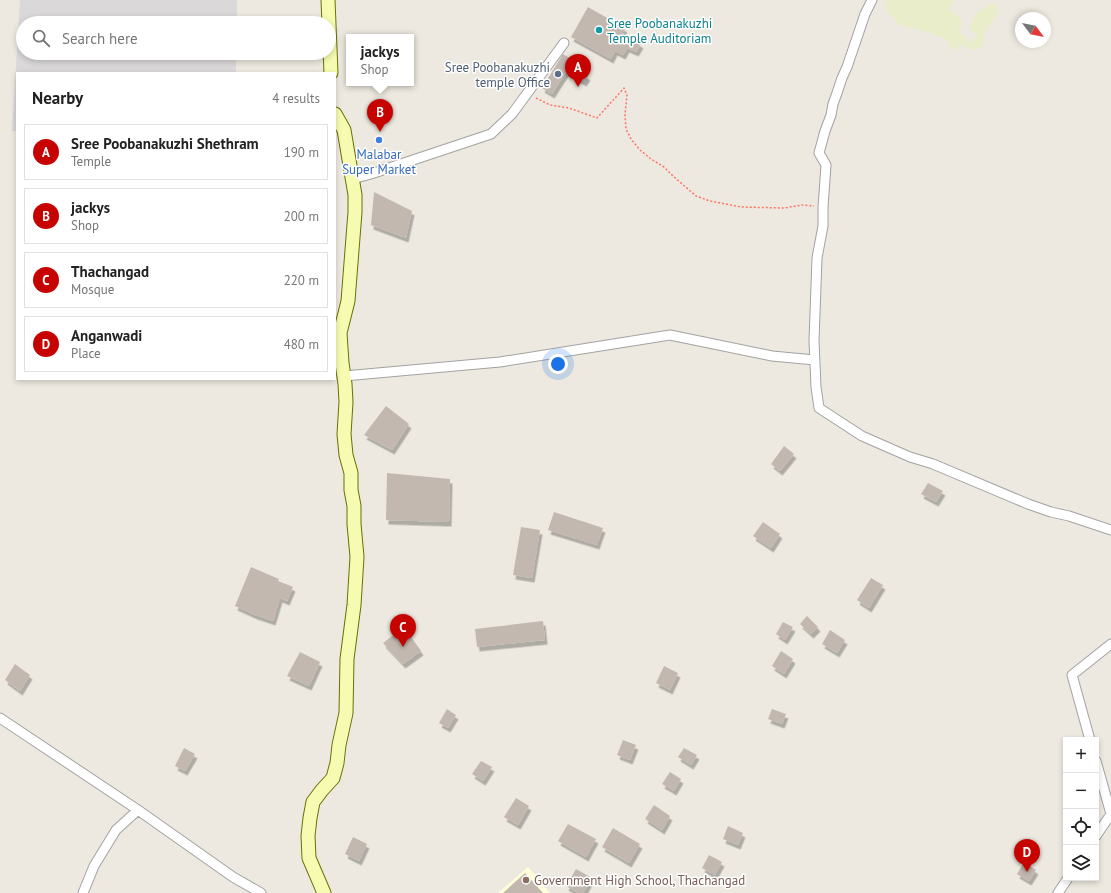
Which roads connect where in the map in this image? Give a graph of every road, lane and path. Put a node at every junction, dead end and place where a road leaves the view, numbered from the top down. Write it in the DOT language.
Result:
graph roads {
  1 [pos="328,0"];
  2 [pos="872,0"];
  3 [pos="329,16"];
  4 [pos="564,43"];
  5 [pos="331,60"];
  6 [pos="332,72"];
  7 [pos="527,93"];
  8 [pos="336,116"];
  9 [pos="352,179"];
  10 [pos="823,207"];
  11 [pos="814,360"];
  12 [pos="344,376"];
  13 [pos="1111,530"];
  14 [pos="1111,644"];
  15 [pos="0,718"];
  16 [pos="1089,737"];
  17 [pos="1099,772"];
  18 [pos="138,810"];
  19 [pos="1111,814"];
  20 [pos="1099,832"];
  21 [pos="1066,881"];
  22 [pos="83,893"];
  23 [pos="261,893"];
  24 [pos="323,893"];
  25 [pos="1058,893"];
  1 -- 3 [label="main road"];
  2 -- 10 [label="street"];
  4 -- 7 [label="street"];
  5 -- 6 [label="main road"];
  7 -- 9 [label="street"];
  7 -- 10 [label="path"];
  8 -- 9 [label="main road"];
  9 -- 12 [label="main road"];
  10 -- 11 [label="street"];
  11 -- 12 [label="street"];
  11 -- 13 [label="street"];
  12 -- 24 [label="main road"];
  14 -- 16 [label="street"];
  15 -- 18 [label="street"];
  17 -- 19 [label="street"];
  18 -- 22 [label="street"];
  18 -- 23 [label="street"];
  19 -- 20 [label="street"];
  21 -- 25 [label="street"];
}
